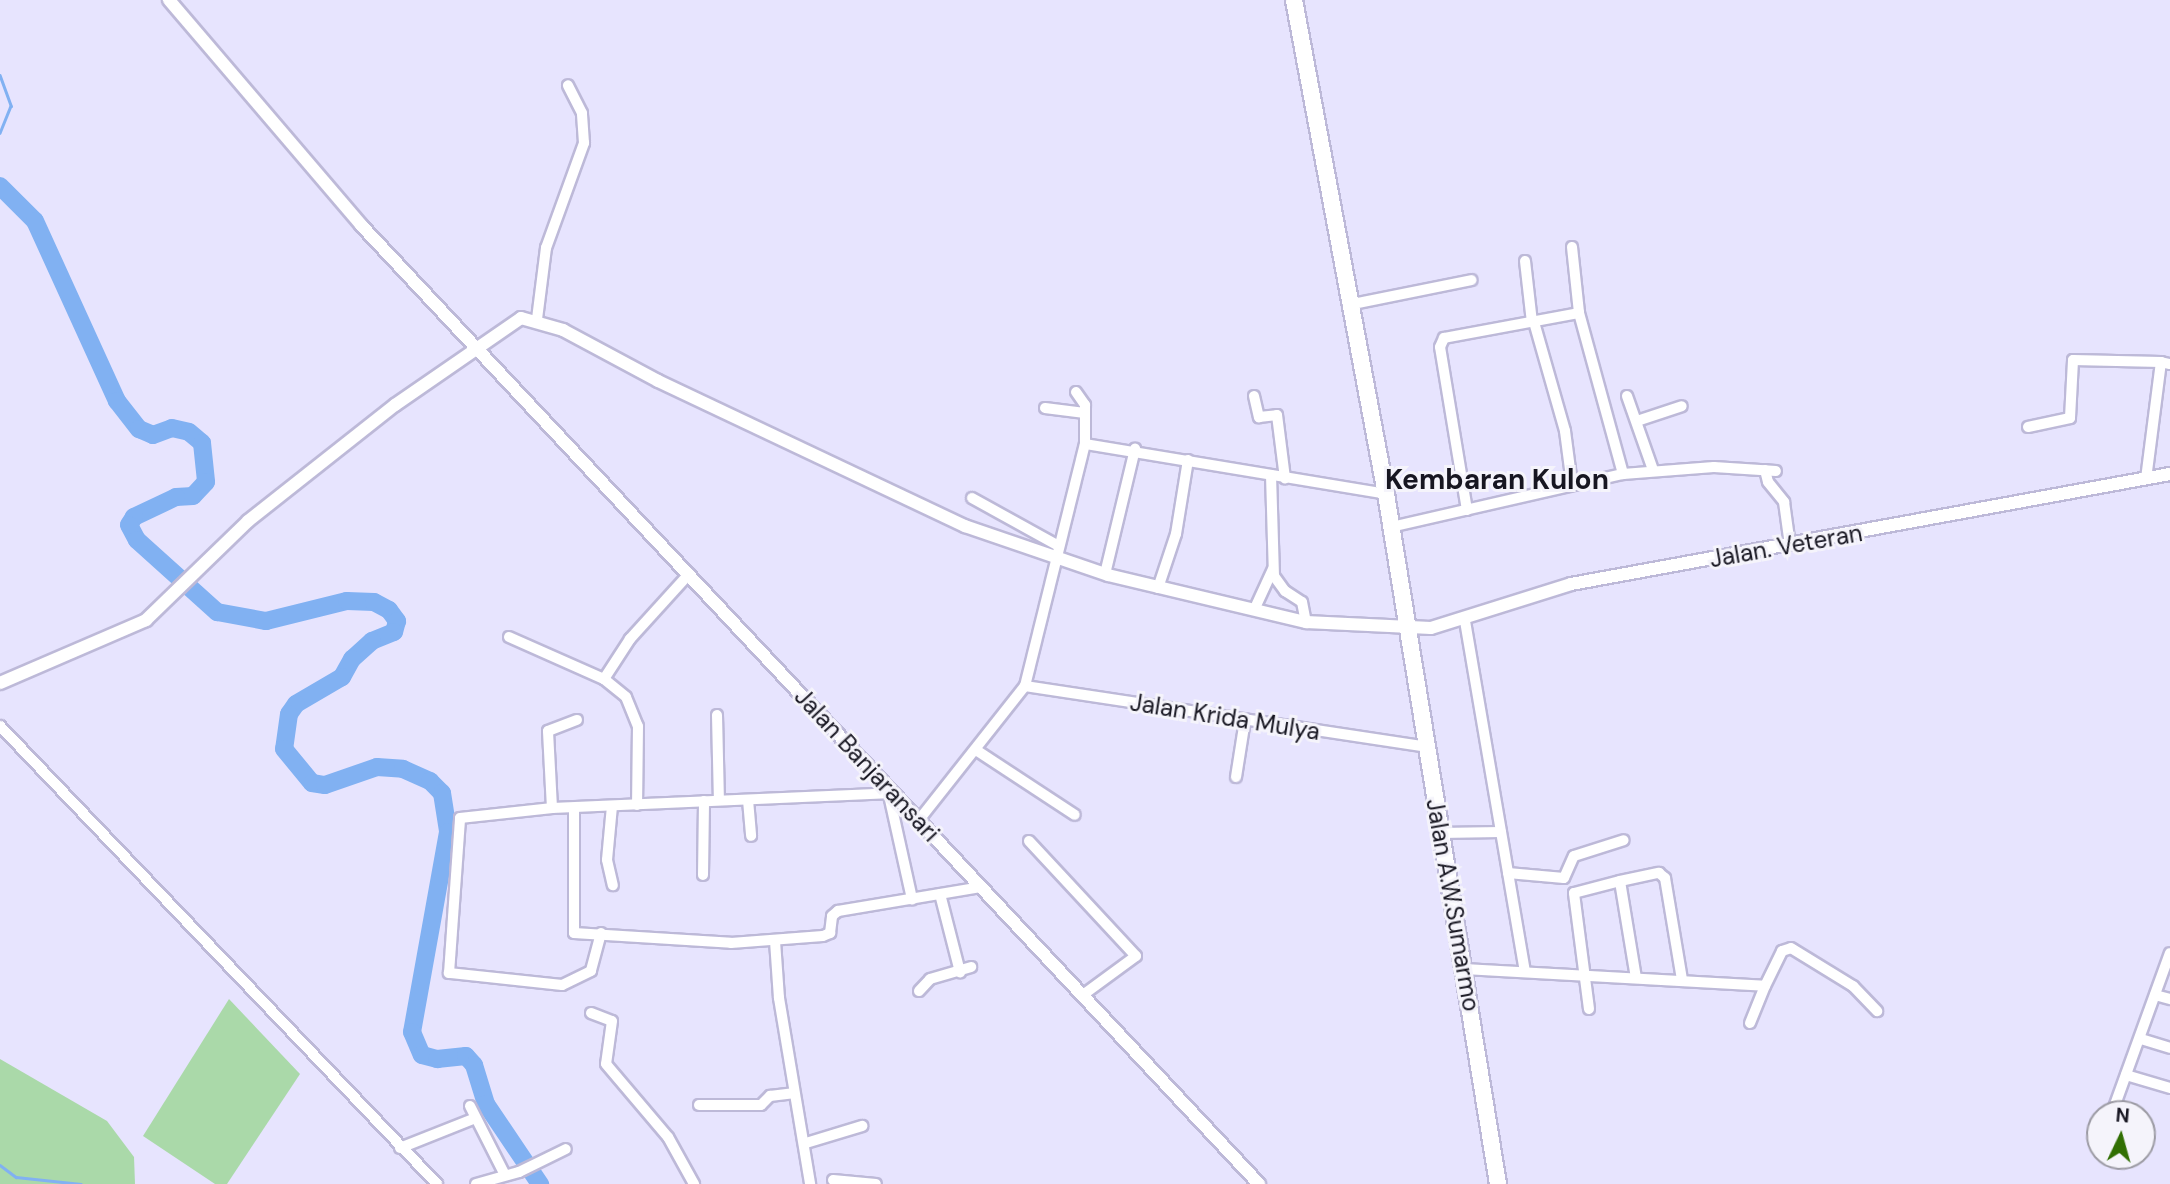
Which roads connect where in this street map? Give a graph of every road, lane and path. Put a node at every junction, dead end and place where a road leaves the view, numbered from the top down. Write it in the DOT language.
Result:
graph roads {
  1 [pos="169,0"];
  2 [pos="1294,0"];
  3 [pos="568,85"];
  4 [pos="1572,247"];
  5 [pos="1525,261"];
  6 [pos="1472,281"];
  7 [pos="1348,305"];
  8 [pos="1579,313"];
  9 [pos="537,319"];
  10 [pos="1533,322"];
  11 [pos="476,345"];
  12 [pos="2165,363"];
  13 [pos="1076,392"];
  14 [pos="1254,396"];
  15 [pos="1627,396"];
  16 [pos="1682,406"];
  17 [pos="1045,408"];
  18 [pos="1085,413"];
  19 [pos="1637,421"];
  20 [pos="2028,427"];
  21 [pos="1085,444"];
  22 [pos="1135,449"];
  23 [pos="1188,460"];
  24 [pos="1653,470"];
  25 [pos="1623,474"];
  26 [pos="2170,474"];
  27 [pos="1271,475"];
  28 [pos="1285,478"];
  29 [pos="2146,479"];
  30 [pos="1572,484"];
  31 [pos="1386,495"];
  32 [pos="972,498"];
  33 [pos="1467,510"];
  34 [pos="1391,527"];
  35 [pos="1790,545"];
  36 [pos="1057,553"];
  37 [pos="1273,569"];
  38 [pos="690,574"];
  39 [pos="1105,574"];
  40 [pos="1158,588"];
  41 [pos="1255,608"];
  42 [pos="1465,621"];
  43 [pos="1306,622"];
  44 [pos="1406,626"];
  45 [pos="509,637"];
  46 [pos="604,679"];
  47 [pos="0,683"];
  48 [pos="1025,686"];
  49 [pos="717,715"];
  50 [pos="577,720"];
  51 [pos="1245,720"];
  52 [pos="0,726"];
  53 [pos="1426,747"];
  54 [pos="976,750"];
  55 [pos="1236,777"];
  56 [pos="891,794"];
  57 [pos="719,800"];
  58 [pos="748,800"];
  59 [pos="704,801"];
  60 [pos="637,805"];
  61 [pos="612,806"];
  62 [pos="552,808"];
  63 [pos="574,808"];
  64 [pos="1074,815"];
  65 [pos="919,820"];
  66 [pos="1501,832"];
  67 [pos="1440,833"];
  68 [pos="751,836"];
  69 [pos="1029,841"];
  70 [pos="1624,841"];
  71 [pos="1508,873"];
  72 [pos="703,875"];
  73 [pos="1620,881"];
  74 [pos="613,885"];
  75 [pos="982,887"];
  76 [pos="940,894"];
  77 [pos="912,899"];
  78 [pos="601,933"];
  79 [pos="775,941"];
  80 [pos="2170,954"];
  81 [pos="971,967"];
  82 [pos="1464,969"];
  83 [pos="1525,971"];
  84 [pos="960,972"];
  85 [pos="1586,975"];
  86 [pos="1636,978"];
  87 [pos="1682,980"];
  88 [pos="1765,986"];
  89 [pos="919,991"];
  90 [pos="1083,995"];
  91 [pos="2155,995"];
  92 [pos="2170,999"];
  93 [pos="1590,1009"];
  94 [pos="1877,1011"];
  95 [pos="591,1013"];
  96 [pos="1750,1023"];
  97 [pos="2141,1039"];
  98 [pos="2170,1048"];
  99 [pos="2126,1075"];
  100 [pos="2170,1088"];
  101 [pos="793,1093"];
  102 [pos="2117,1100"];
  103 [pos="699,1105"];
  104 [pos="471,1106"];
  105 [pos="473,1119"];
  106 [pos="862,1126"];
  107 [pos="806,1143"];
  108 [pos="400,1148"];
  109 [pos="566,1149"];
  110 [pos="505,1175"];
  111 [pos="833,1180"];
  112 [pos="437,1184"];
  113 [pos="476,1184"];
  114 [pos="694,1184"];
  115 [pos="810,1184"];
  116 [pos="876,1184"];
  117 [pos="1259,1184"];
  118 [pos="1498,1184"];
  1 -- 11 [label="street, Jalan Banjaransari"];
  2 -- 7 [label="main road, Jalan A.W.Sumarmo"];
  3 -- 9 [label="street"];
  4 -- 8 [label="street"];
  5 -- 10 [label="street"];
  6 -- 7 [label="street"];
  7 -- 31 [label="main road, Jalan A.W.Sumarmo"];
  8 -- 10 [label="street"];
  8 -- 25 [label="street"];
  9 -- 11 [label="street"];
  9 -- 36 [label="street, Jalan. Veteran"];
  10 -- 30 [label="street"];
  10 -- 33 [label="street"];
  11 -- 38 [label="street, Jalan Banjaransari"];
  11 -- 47 [label="street"];
  12 -- 20 [label="street"];
  12 -- 29 [label="street"];
  13 -- 18 [label="street"];
  14 -- 28 [label="street"];
  15 -- 19 [label="street"];
  16 -- 19 [label="street"];
  17 -- 18 [label="street"];
  18 -- 21 [label="street"];
  19 -- 24 [label="street"];
  21 -- 22 [label="street"];
  21 -- 36 [label="street"];
  22 -- 23 [label="street"];
  22 -- 39 [label="street"];
  23 -- 27 [label="street"];
  23 -- 40 [label="street"];
  24 -- 25 [label="street"];
  24 -- 35 [label="street"];
  25 -- 30 [label="street"];
  26 -- 29 [label="street, Jalan. Veteran"];
  27 -- 28 [label="street"];
  27 -- 37 [label="street"];
  28 -- 31 [label="street"];
  29 -- 35 [label="street, Jalan. Veteran"];
  30 -- 33 [label="street"];
  31 -- 34 [label="main road, Jalan A.W.Sumarmo"];
  32 -- 36 [label="street"];
  33 -- 34 [label="street"];
  34 -- 44 [label="main road, Jalan A.W.Sumarmo"];
  35 -- 42 [label="street, Jalan. Veteran"];
  36 -- 39 [label="street, Jalan. Veteran"];
  36 -- 48 [label="street"];
  37 -- 41 [label="street"];
  37 -- 43 [label="street"];
  38 -- 46 [label="street"];
  38 -- 56 [label="street, Jalan Banjaransari"];
  39 -- 40 [label="street, Jalan. Veteran"];
  40 -- 41 [label="street, Jalan. Veteran"];
  41 -- 43 [label="street, Jalan. Veteran"];
  42 -- 44 [label="street, Jalan. Veteran"];
  42 -- 66 [label="street"];
  43 -- 44 [label="street, Jalan. Veteran"];
  44 -- 53 [label="main road, Jalan A.W.Sumarmo"];
  45 -- 46 [label="street"];
  46 -- 60 [label="street"];
  48 -- 51 [label="street, Jalan Krida Mulya"];
  48 -- 54 [label="street"];
  49 -- 57 [label="street"];
  50 -- 62 [label="street"];
  51 -- 53 [label="street, Jalan Krida Mulya"];
  51 -- 55 [label="street"];
  52 -- 108 [label="street"];
  53 -- 67 [label="main road, Jalan A.W.Sumarmo"];
  54 -- 64 [label="street"];
  54 -- 65 [label="street"];
  56 -- 58 [label="street"];
  56 -- 65 [label="street, Jalan Banjaransari"];
  56 -- 77 [label="street"];
  57 -- 58 [label="street"];
  57 -- 59 [label="street"];
  58 -- 68 [label="street"];
  59 -- 60 [label="street"];
  59 -- 72 [label="street"];
  60 -- 61 [label="street"];
  61 -- 63 [label="street"];
  61 -- 74 [label="street"];
  62 -- 63 [label="street"];
  62 -- 78 [label="street"];
  63 -- 78 [label="street"];
  65 -- 75 [label="street, Jalan Banjaransari"];
  66 -- 67 [label="street"];
  66 -- 71 [label="street"];
  67 -- 82 [label="main road, Jalan A.W.Sumarmo"];
  69 -- 90 [label="street"];
  70 -- 71 [label="street"];
  71 -- 83 [label="street"];
  73 -- 85 [label="street"];
  73 -- 86 [label="street"];
  73 -- 87 [label="street"];
  75 -- 76 [label="street"];
  75 -- 90 [label="street, Jalan Banjaransari"];
  76 -- 77 [label="street"];
  76 -- 84 [label="street"];
  77 -- 79 [label="street"];
  78 -- 79 [label="street"];
  79 -- 101 [label="street"];
  80 -- 91 [label="street"];
  81 -- 84 [label="street"];
  82 -- 83 [label="street"];
  82 -- 118 [label="main road, Jalan A.W.Sumarmo"];
  83 -- 85 [label="street"];
  84 -- 89 [label="street"];
  85 -- 86 [label="street"];
  85 -- 93 [label="street"];
  86 -- 87 [label="street"];
  87 -- 88 [label="street"];
  88 -- 94 [label="street"];
  88 -- 96 [label="street"];
  90 -- 117 [label="street, Jalan Banjaransari"];
  91 -- 92 [label="street"];
  91 -- 97 [label="street"];
  95 -- 114 [label="street"];
  97 -- 98 [label="street"];
  97 -- 99 [label="street"];
  99 -- 100 [label="street"];
  99 -- 102 [label="street"];
  101 -- 103 [label="street"];
  101 -- 107 [label="street"];
  104 -- 105 [label="street"];
  105 -- 108 [label="street"];
  105 -- 110 [label="street"];
  106 -- 107 [label="street"];
  107 -- 115 [label="street"];
  108 -- 112 [label="street"];
  109 -- 110 [label="street"];
  110 -- 113 [label="street"];
  111 -- 116 [label="street"];
}
